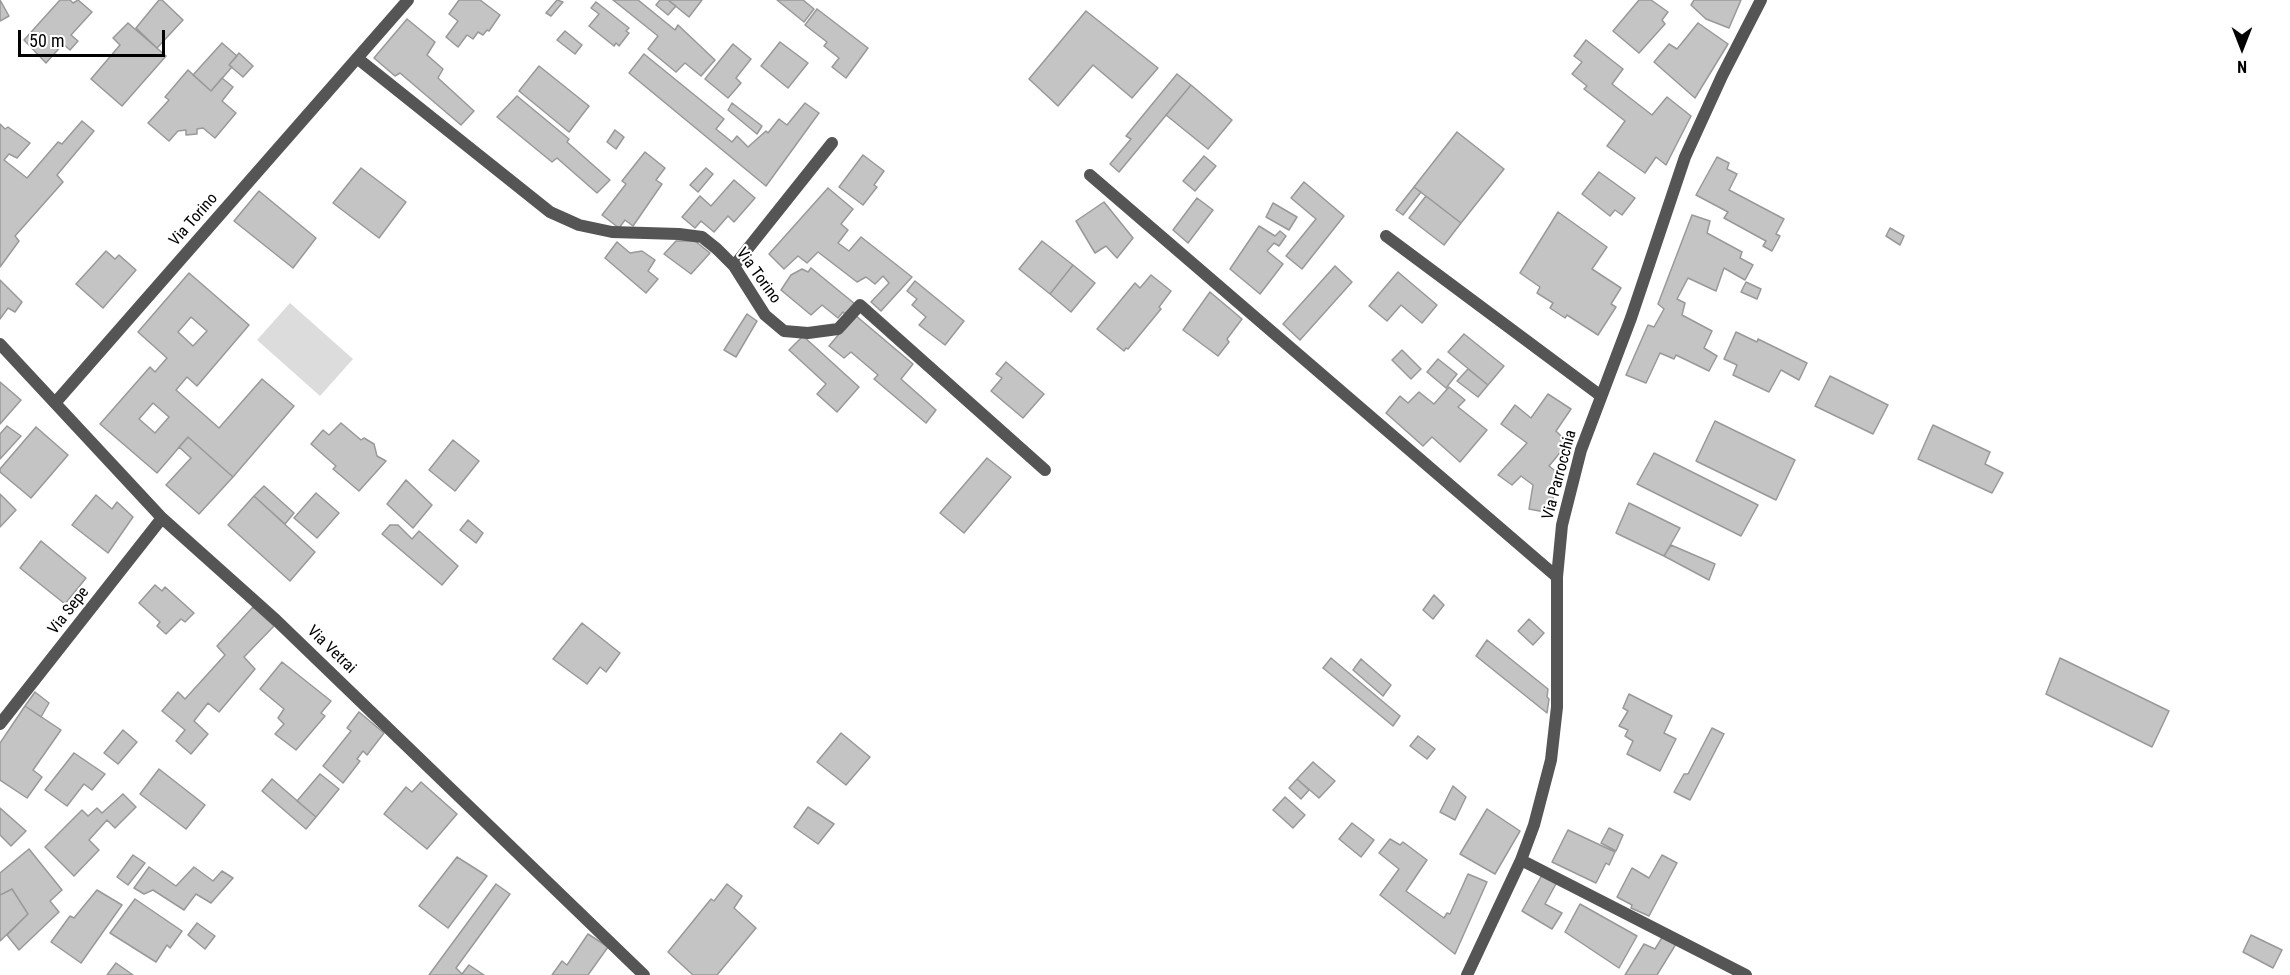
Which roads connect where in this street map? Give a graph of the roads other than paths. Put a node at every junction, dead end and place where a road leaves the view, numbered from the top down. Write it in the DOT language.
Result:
graph roads {
  1 [pos="408,0"];
  2 [pos="1761,0"];
  3 [pos="357,58"];
  4 [pos="832,143"];
  5 [pos="1090,176"];
  6 [pos="1386,236"];
  7 [pos="734,266"];
  8 [pos="0,344"];
  9 [pos="1601,396"];
  10 [pos="55,403"];
  11 [pos="1045,470"];
  12 [pos="162,518"];
  13 [pos="1557,577"];
  14 [pos="0,724"];
  15 [pos="1521,860"];
  16 [pos="644,975"];
  17 [pos="1467,975"];
  18 [pos="1746,975"];
  1 -- 3 [label="street, Via Torino"];
  2 -- 9 [label="street, Via Parrocchia"];
  3 -- 7 [label="street, Via Torino"];
  3 -- 10 [label="street, Via Torino"];
  4 -- 7 [label="street"];
  5 -- 13 [label="street"];
  6 -- 9 [label="street"];
  7 -- 11 [label="street, Via Torino"];
  8 -- 10 [label="street, Via Vetrai"];
  9 -- 13 [label="street, Via Parrocchia"];
  10 -- 12 [label="street, Via Vetrai"];
  12 -- 14 [label="street, Via Sepe"];
  12 -- 16 [label="street, Via Vetrai"];
  13 -- 15 [label="street, Via Parrocchia"];
  15 -- 17 [label="street, Via Parrocchia"];
  15 -- 18 [label="street"];
}
